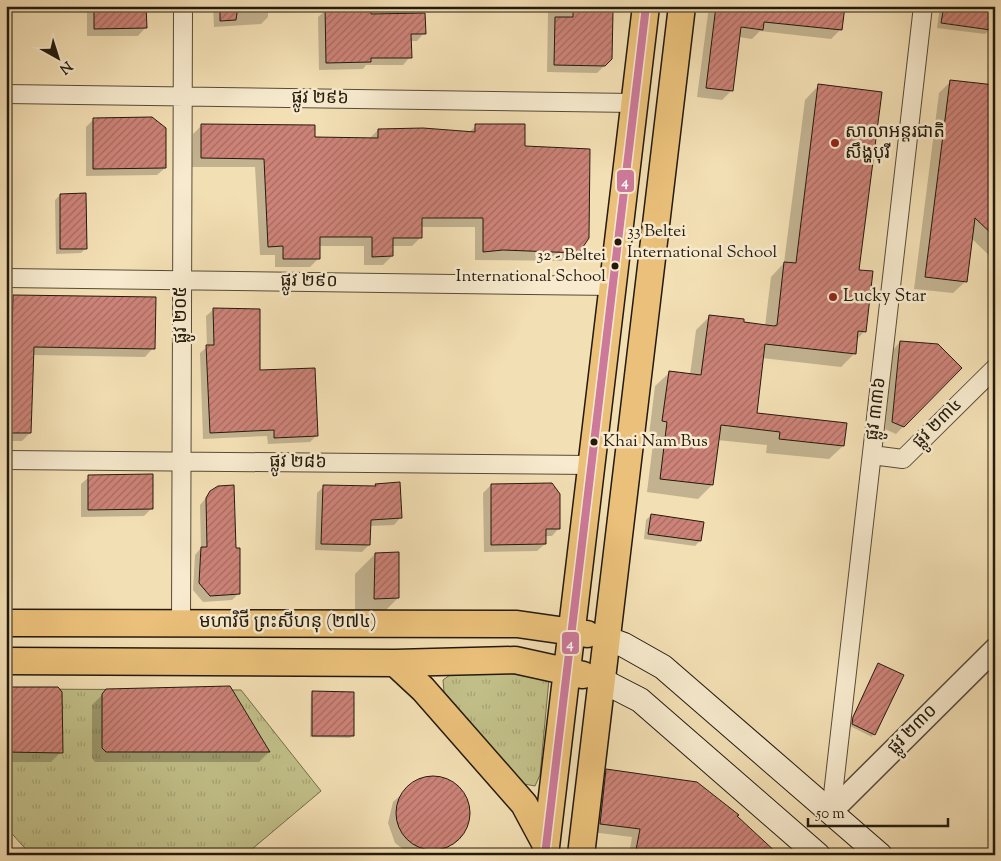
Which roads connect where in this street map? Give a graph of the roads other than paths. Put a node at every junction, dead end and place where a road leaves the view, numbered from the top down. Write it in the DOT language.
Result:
graph roads {
  1 [pos="183,6"];
  2 [pos="646,6"];
  3 [pos="682,6"];
  4 [pos="923,6"];
  5 [pos="6,94"];
  6 [pos="183,97"];
  7 [pos="634,103"];
  8 [pos="6,278"];
  9 [pos="182,280"];
  10 [pos="612,286"];
  11 [pos="995,368"];
  12 [pos="872,455"];
  13 [pos="6,460"];
  14 [pos="182,462"];
  15 [pos="591,465"];
  16 [pos="6,622"];
  17 [pos="181,623"];
  18 [pos="570,631"];
  19 [pos="606,638"];
  20 [pos="995,648"];
  21 [pos="6,661"];
  22 [pos="395,662"];
  23 [pos="566,670"];
  24 [pos="601,680"];
  25 [pos="831,812"];
  26 [pos="545,850"];
  27 [pos="581,855"];
  28 [pos="818,855"];
  29 [pos="880,855"];
  1 -- 6 [label="street, ផ្លូវ ២០៥"];
  2 -- 7 [label="main road"];
  3 -- 19 [label="main road"];
  4 -- 12 [label="street, ផ្លូវ ៣៣៦"];
  5 -- 6 [label="street, ផ្លូវ ២៩៦"];
  6 -- 7 [label="street, ផ្លូវ ២៩៦"];
  6 -- 9 [label="street, ផ្លូវ ២០៥"];
  7 -- 10 [label="main road"];
  8 -- 9 [label="street, ផ្លូវ ២៩០"];
  9 -- 10 [label="street, ផ្លូវ ២៩០"];
  9 -- 14 [label="street, ផ្លូវ ២០៥"];
  10 -- 15 [label="main road"];
  11 -- 12 [label="street, ផ្លូវ ២៣៤"];
  12 -- 25 [label="street, ផ្លូវ ៣៣៦"];
  13 -- 14 [label="street, ផ្លូវ ២៨៦"];
  14 -- 15 [label="street, ផ្លូវ ២៨៦"];
  14 -- 17 [label="street, ផ្លូវ ២០៥"];
  15 -- 18 [label="main road"];
  16 -- 17 [label="main road, មហាវិថី ព្រះសីហនុ (២៧៤)"];
  17 -- 18 [label="main road, មហាវិថី ព្រះសីហនុ (២៧៤)"];
  18 -- 19 [label="main road, មហាវិថី ព្រះសីហនុ (២៧៤)"];
  18 -- 23 [label="main road"];
  19 -- 24 [label="main road"];
  19 -- 25 [label="main road"];
  20 -- 25 [label="street, ផ្លូវ ២៣០"];
  21 -- 22 [label="main road"];
  22 -- 23 [label="main road"];
  22 -- 26 [label="main road"];
  23 -- 24 [label="main road"];
  23 -- 26 [label="main road"];
  24 -- 27 [label="main road"];
  24 -- 28 [label="main road"];
  25 -- 29 [label="main road"];
}
